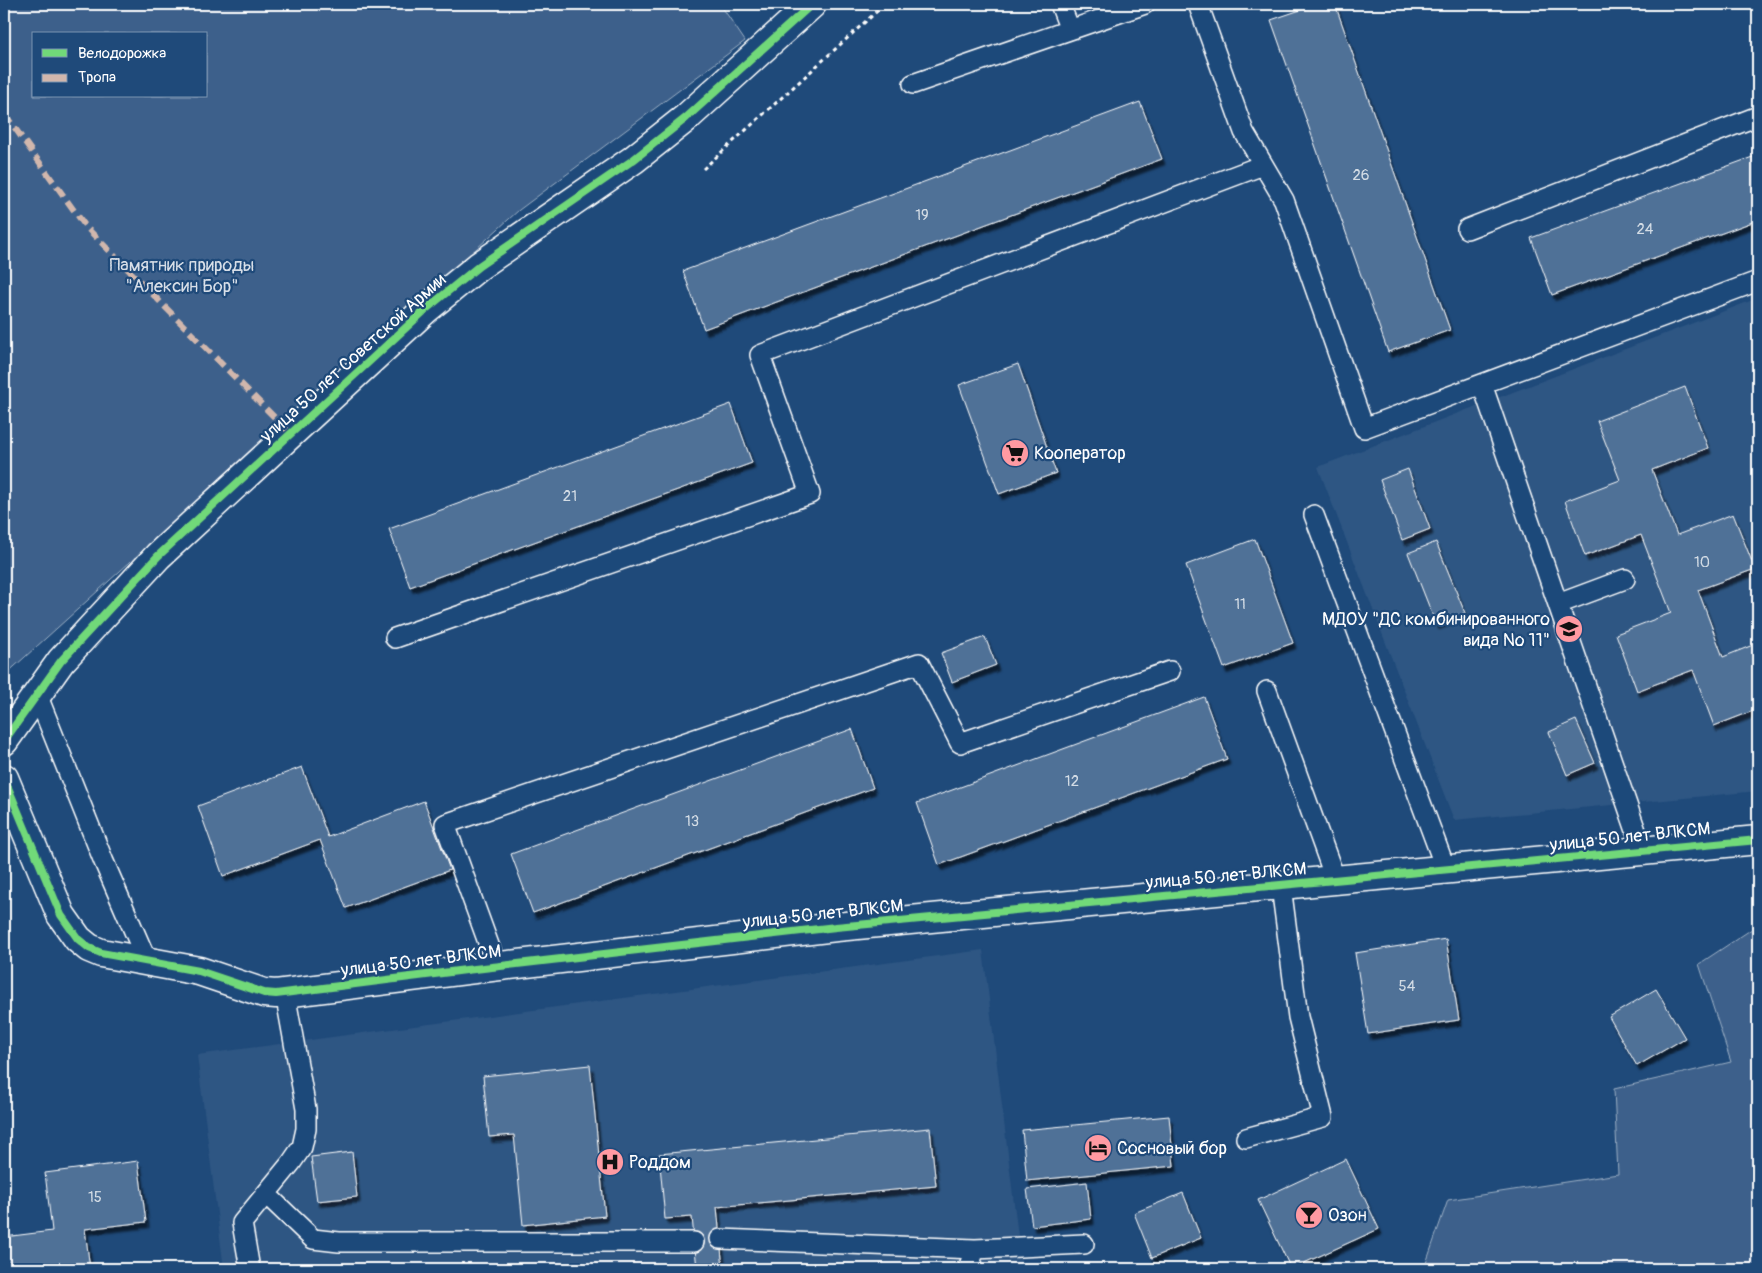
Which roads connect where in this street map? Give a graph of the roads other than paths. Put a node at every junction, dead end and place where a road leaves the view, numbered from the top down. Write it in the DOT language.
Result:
graph roads {
  1 [pos="812,4"];
  2 [pos="1060,4"];
  3 [pos="1145,4"];
  4 [pos="1198,4"];
  5 [pos="1070,30"];
  6 [pos="913,84"];
  7 [pos="1758,116"];
  8 [pos="1263,165"];
  9 [pos="1467,229"];
  10 [pos="1758,280"];
  11 [pos="1482,384"];
  12 [pos="1314,515"];
  13 [pos="1626,579"];
  14 [pos="1558,604"];
  15 [pos="395,638"];
  16 [pos="1170,671"];
  17 [pos="1267,691"];
  18 [pos="37,694"];
  19 [pos="4,741"];
  20 [pos="4,778"];
  21 [pos="1758,840"];
  22 [pos="1643,851"];
  23 [pos="1446,870"];
  24 [pos="1336,881"];
  25 [pos="1281,886"];
  26 [pos="147,961"];
  27 [pos="497,967"];
  28 [pos="285,993"];
  29 [pos="1246,1138"];
  30 [pos="266,1194"];
  31 [pos="720,1239"];
  32 [pos="694,1242"];
  33 [pos="1084,1244"];
  34 [pos="975,1249"];
  35 [pos="250,1269"];
  36 [pos="968,1269"];
  1 -- 18 [label="street, улица 50 лет Советской Армии"];
  2 -- 5 [label="lane"];
  3 -- 5 [label="lane"];
  4 -- 8 [label="lane"];
  5 -- 6 [label="lane"];
  7 -- 9 [label="lane"];
  8 -- 11 [label="lane"];
  8 -- 15 [label="lane"];
  10 -- 11 [label="lane"];
  11 -- 14 [label="lane"];
  12 -- 23 [label="lane"];
  13 -- 14 [label="lane"];
  14 -- 22 [label="lane"];
  16 -- 27 [label="lane"];
  17 -- 24 [label="lane"];
  18 -- 19 [label="street, улица 50 лет Советской Армии"];
  18 -- 26 [label="lane"];
  20 -- 26 [label="street, улица 50 лет ВЛКСМ"];
  21 -- 22 [label="street, улица 50 лет ВЛКСМ"];
  22 -- 23 [label="street, улица 50 лет ВЛКСМ"];
  23 -- 24 [label="street, улица 50 лет ВЛКСМ"];
  24 -- 25 [label="street, улица 50 лет ВЛКСМ"];
  25 -- 27 [label="street, улица 50 лет ВЛКСМ"];
  25 -- 29 [label="lane"];
  26 -- 28 [label="street, улица 50 лет ВЛКСМ"];
  27 -- 28 [label="street, улица 50 лет ВЛКСМ"];
  28 -- 30 [label="lane"];
  30 -- 32 [label="lane"];
  30 -- 35 [label="lane"];
  31 -- 34 [label="lane"];
  33 -- 34 [label="lane"];
  34 -- 36 [label="lane"];
}
